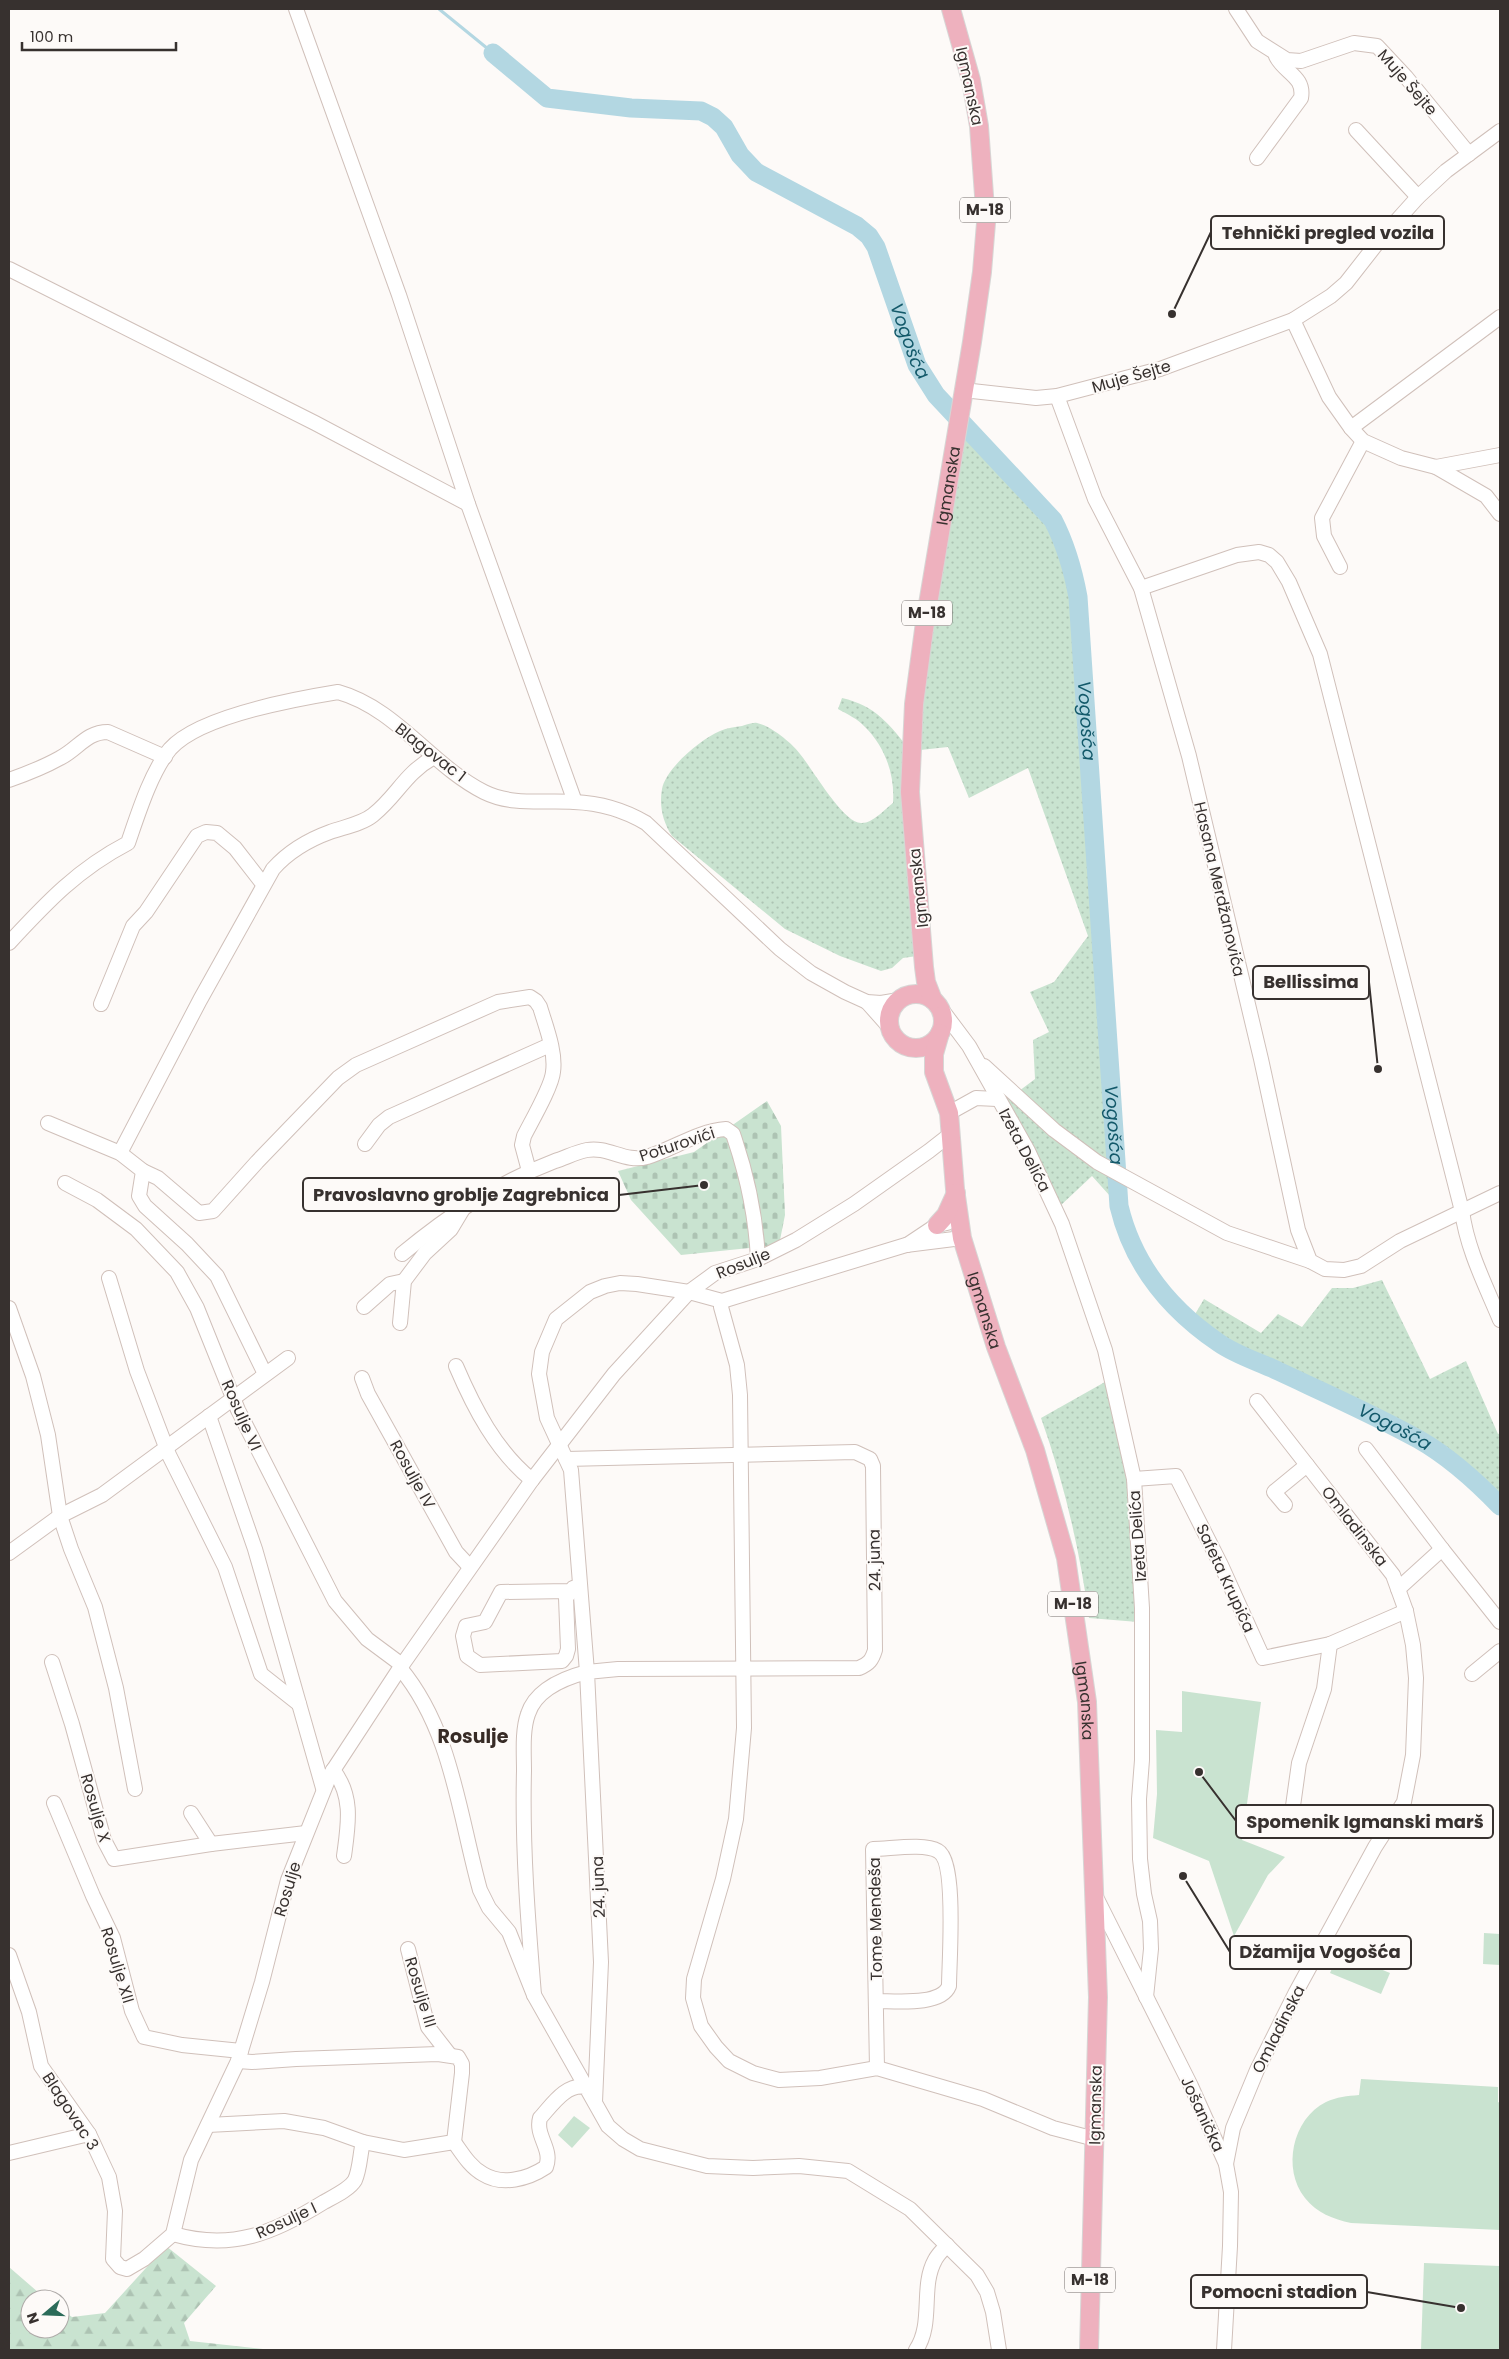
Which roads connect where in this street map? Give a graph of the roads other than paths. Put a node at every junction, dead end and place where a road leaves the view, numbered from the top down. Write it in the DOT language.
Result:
graph roads {
  1 [pos="296,9"];
  2 [pos="951,9"];
  3 [pos="1236,9"];
  4 [pos="1274,53"];
  5 [pos="1356,130"];
  6 [pos="1500,131"];
  7 [pos="1469,154"];
  8 [pos="1257,158"];
  9 [pos="1418,197"];
  10 [pos="9,269"];
  11 [pos="1500,318"];
  12 [pos="1293,320"];
  13 [pos="963,390"];
  14 [pos="1057,396"];
  15 [pos="1351,428"];
  16 [pos="1364,441"];
  17 [pos="1500,455"];
  18 [pos="1436,467"];
  19 [pos="468,504"];
  20 [pos="1500,514"];
  21 [pos="1340,567"];
  22 [pos="1141,588"];
  23 [pos="165,757"];
  24 [pos="434,757"];
  25 [pos="9,780"];
  26 [pos="575,802"];
  27 [pos="264,884"];
  28 [pos="9,943"];
  29 [pos="924,967"];
  30 [pos="905,997"];
  31 [pos="867,1002"];
  32 [pos="936,1003"];
  33 [pos="101,1004"];
  34 [pos="891,1029"];
  35 [pos="940,1032"];
  36 [pos="959,1034"];
  37 [pos="550,1045"];
  38 [pos="907,1046"];
  39 [pos="976,1059"];
  40 [pos="934,1072"];
  41 [pos="998,1099"];
  42 [pos="949,1113"];
  43 [pos="48,1123"];
  44 [pos="952,1133"];
  45 [pos="365,1144"];
  46 [pos="120,1153"];
  47 [pos="143,1171"];
  48 [pos="529,1171"];
  49 [pos="64,1183"];
  50 [pos="956,1192"];
  51 [pos="1500,1193"];
  52 [pos="466,1205"];
  53 [pos="1462,1211"];
  54 [pos="959,1220"];
  55 [pos="937,1226"];
  56 [pos="962,1238"];
  57 [pos="906,1245"];
  58 [pos="402,1254"];
  59 [pos="758,1259"];
  60 [pos="1310,1261"];
  61 [pos="109,1278"];
  62 [pos="404,1281"];
  63 [pos="689,1292"];
  64 [pos="722,1301"];
  65 [pos="364,1307"];
  66 [pos="10,1308"];
  67 [pos="1500,1320"];
  68 [pos="400,1323"];
  69 [pos="288,1358"];
  70 [pos="456,1366"];
  71 [pos="265,1374"];
  72 [pos="362,1378"];
  73 [pos="233,1397"];
  74 [pos="1257,1401"];
  75 [pos="209,1416"];
  76 [pos="559,1445"];
  77 [pos="166,1447"];
  78 [pos="1366,1448"];
  79 [pos="742,1453"];
  80 [pos="566,1458"];
  81 [pos="1307,1465"];
  82 [pos="1134,1479"];
  83 [pos="532,1480"];
  84 [pos="1285,1505"];
  85 [pos="60,1516"];
  86 [pos="1442,1549"];
  87 [pos="9,1553"];
  88 [pos="470,1567"];
  89 [pos="575,1588"];
  90 [pos="1398,1590"];
  91 [pos="1406,1611"];
  92 [pos="1500,1622"];
  93 [pos="1330,1644"];
  94 [pos="1500,1651"];
  95 [pos="52,1662"];
  96 [pos="401,1667"];
  97 [pos="743,1668"];
  98 [pos="587,1672"];
  99 [pos="1472,1674"];
  100 [pos="299,1704"];
  101 [pos="333,1770"];
  102 [pos="323,1788"];
  103 [pos="135,1789"];
  104 [pos="54,1803"];
  105 [pos="1293,1806"];
  106 [pos="191,1813"];
  107 [pos="306,1833"];
  108 [pos="211,1844"];
  109 [pos="344,1856"];
  110 [pos="1096,1896"];
  111 [pos="408,1949"];
  112 [pos="9,1955"];
  113 [pos="534,1996"];
  114 [pos="1146,1997"];
  115 [pos="877,2001"];
  116 [pos="449,2054"];
  117 [pos="239,2056"];
  118 [pos="877,2068"];
  119 [pos="586,2087"];
  120 [pos="595,2102"];
  121 [pos="208,2125"];
  122 [pos="89,2134"];
  123 [pos="1095,2139"];
  124 [pos="363,2142"];
  125 [pos="454,2142"];
  126 [pos="9,2153"];
  127 [pos="1226,2164"];
  128 [pos="173,2234"];
  129 [pos="947,2245"];
  130 [pos="916,2350"];
  131 [pos="999,2350"];
  132 [pos="1089,2350"];
  133 [pos="1224,2350"];
  1 -- 19 [label="street"];
  2 -- 13 [label="main road, Igmanska / M-18"];
  3 -- 4 [label="street, Muje Šejte"];
  4 -- 7 [label="street, Muje Šejte"];
  4 -- 8 [label="street"];
  5 -- 9 [label="street"];
  6 -- 7 [label="street, Muje Šejte"];
  7 -- 9 [label="street, Muje Šejte"];
  9 -- 12 [label="street, Muje Šejte"];
  10 -- 19 [label="street"];
  11 -- 15 [label="street"];
  12 -- 14 [label="street, Muje Šejte"];
  12 -- 15 [label="street"];
  13 -- 14 [label="street, Muje Šejte"];
  13 -- 29 [label="main road, Igmanska / M-18"];
  14 -- 22 [label="street, Hasana Merdžanovića"];
  15 -- 16 [label="street"];
  16 -- 18 [label="street"];
  16 -- 21 [label="street"];
  17 -- 18 [label="street"];
  18 -- 20 [label="street"];
  19 -- 26 [label="street"];
  22 -- 53 [label="street"];
  22 -- 60 [label="street, Hasana Merdžanovića"];
  23 -- 24 [label="street, Blagovac 1"];
  23 -- 25 [label="street"];
  23 -- 28 [label="street, Blagovac 1"];
  24 -- 26 [label="street, Blagovac 1"];
  24 -- 27 [label="street"];
  26 -- 31 [label="street, Blagovac 1"];
  27 -- 33 [label="street"];
  27 -- 46 [label="street"];
  29 -- 30 [label="main road, Igmanska / M-18"];
  29 -- 32 [label="main road, Igmanska / M-18"];
  30 -- 31 [label="street, Blagovac 1"];
  30 -- 32 [label="main road"];
  30 -- 34 [label="main road, M-18"];
  31 -- 34 [label="street"];
  32 -- 35 [label="main road, M-18"];
  32 -- 36 [label="street, Izeta Delića"];
  34 -- 38 [label="main road, M-18"];
  35 -- 36 [label="street"];
  35 -- 38 [label="main road"];
  35 -- 40 [label="main road, Igmanska / M-18"];
  36 -- 39 [label="street, Izeta Delića"];
  37 -- 45 [label="street"];
  37 -- 47 [label="street"];
  37 -- 48 [label="street"];
  38 -- 40 [label="main road, Igmanska / M-18"];
  39 -- 41 [label="street, Izeta Delića"];
  39 -- 60 [label="street"];
  40 -- 42 [label="main road, Igmanska / M-18"];
  41 -- 42 [label="street, Izeta Delića"];
  41 -- 82 [label="street, Izeta Delića"];
  42 -- 44 [label="main road, Igmanska / M-18"];
  43 -- 46 [label="street"];
  44 -- 50 [label="main road, Igmanska / M-18"];
  44 -- 59 [label="street, Rosulje"];
  46 -- 47 [label="street"];
  47 -- 71 [label="street"];
  48 -- 52 [label="street, Poturovići"];
  48 -- 59 [label="street, Poturovići"];
  49 -- 73 [label="street, Rosulje VI"];
  50 -- 54 [label="main road, Igmanska / M-18"];
  50 -- 55 [label="main road"];
  51 -- 53 [label="street"];
  52 -- 58 [label="street, Poturovići"];
  52 -- 62 [label="street"];
  53 -- 60 [label="street"];
  53 -- 67 [label="street"];
  54 -- 55 [label="street"];
  54 -- 56 [label="main road, Igmanska / M-18"];
  55 -- 57 [label="street"];
  56 -- 57 [label="street"];
  56 -- 110 [label="main road, Igmanska / M-18"];
  57 -- 64 [label="street"];
  59 -- 63 [label="street, Rosulje"];
  61 -- 77 [label="street"];
  62 -- 65 [label="street"];
  62 -- 68 [label="street"];
  63 -- 64 [label="street"];
  63 -- 76 [label="street, Rosulje"];
  63 -- 76 [label="street"];
  64 -- 79 [label="street"];
  66 -- 85 [label="street"];
  69 -- 71 [label="street"];
  70 -- 83 [label="street"];
  71 -- 73 [label="street"];
  72 -- 88 [label="street, Rosulje IV"];
  73 -- 75 [label="street"];
  73 -- 96 [label="street, Rosulje VI"];
  74 -- 81 [label="street, Omladinska"];
  75 -- 77 [label="street"];
  75 -- 100 [label="street"];
  76 -- 80 [label="street"];
  76 -- 83 [label="street, Rosulje"];
  77 -- 85 [label="street"];
  77 -- 100 [label="street"];
  78 -- 86 [label="street"];
  79 -- 80 [label="street"];
  79 -- 97 [label="street"];
  79 -- 97 [label="street, 24. juna"];
  80 -- 89 [label="street"];
  81 -- 84 [label="street"];
  81 -- 90 [label="street, Omladinska"];
  82 -- 93 [label="street, Safeta Krupića"];
  82 -- 114 [label="street, Izeta Delića"];
  83 -- 88 [label="street, Rosulje"];
  85 -- 87 [label="street"];
  85 -- 103 [label="street"];
  86 -- 90 [label="street"];
  86 -- 92 [label="street"];
  88 -- 96 [label="street, Rosulje"];
  89 -- 89 [label="street"];
  89 -- 98 [label="street"];
  90 -- 91 [label="street, Omladinska"];
  91 -- 93 [label="street, Safeta Krupića"];
  91 -- 127 [label="street, Omladinska"];
  93 -- 105 [label="street"];
  94 -- 99 [label="street"];
  95 -- 108 [label="street, Rosulje X"];
  96 -- 101 [label="street, Rosulje"];
  96 -- 113 [label="street"];
  97 -- 98 [label="street, 24. juna"];
  97 -- 118 [label="street"];
  98 -- 113 [label="street, 24. juna"];
  98 -- 120 [label="street, 24. juna"];
  100 -- 102 [label="street"];
  101 -- 102 [label="street, Rosulje"];
  101 -- 109 [label="street"];
  102 -- 107 [label="street, Rosulje"];
  104 -- 117 [label="street, Rosulje XII"];
  106 -- 108 [label="street"];
  107 -- 108 [label="street, Rosulje X"];
  107 -- 117 [label="street, Rosulje"];
  110 -- 114 [label="street, Jošanička"];
  110 -- 123 [label="main road, Igmanska / M-18"];
  111 -- 116 [label="street, Rosulje III"];
  112 -- 122 [label="street, Blagovac 3"];
  113 -- 119 [label="street"];
  114 -- 127 [label="street, Jošanička"];
  115 -- 115 [label="street, Tome Mendeša"];
  115 -- 118 [label="street, Tome Mendeša"];
  116 -- 117 [label="street"];
  116 -- 125 [label="street, Rosulje III"];
  117 -- 121 [label="street, Rosulje"];
  118 -- 123 [label="street"];
  119 -- 120 [label="street"];
  119 -- 125 [label="street"];
  120 -- 129 [label="street"];
  121 -- 124 [label="street"];
  121 -- 128 [label="street"];
  122 -- 126 [label="street"];
  122 -- 128 [label="street, Blagovac 3"];
  123 -- 132 [label="main road, Igmanska / M-18"];
  124 -- 125 [label="street"];
  124 -- 128 [label="street, Rosulje I"];
  127 -- 133 [label="street, Jošanička"];
  129 -- 130 [label="street"];
  129 -- 131 [label="street"];
}
